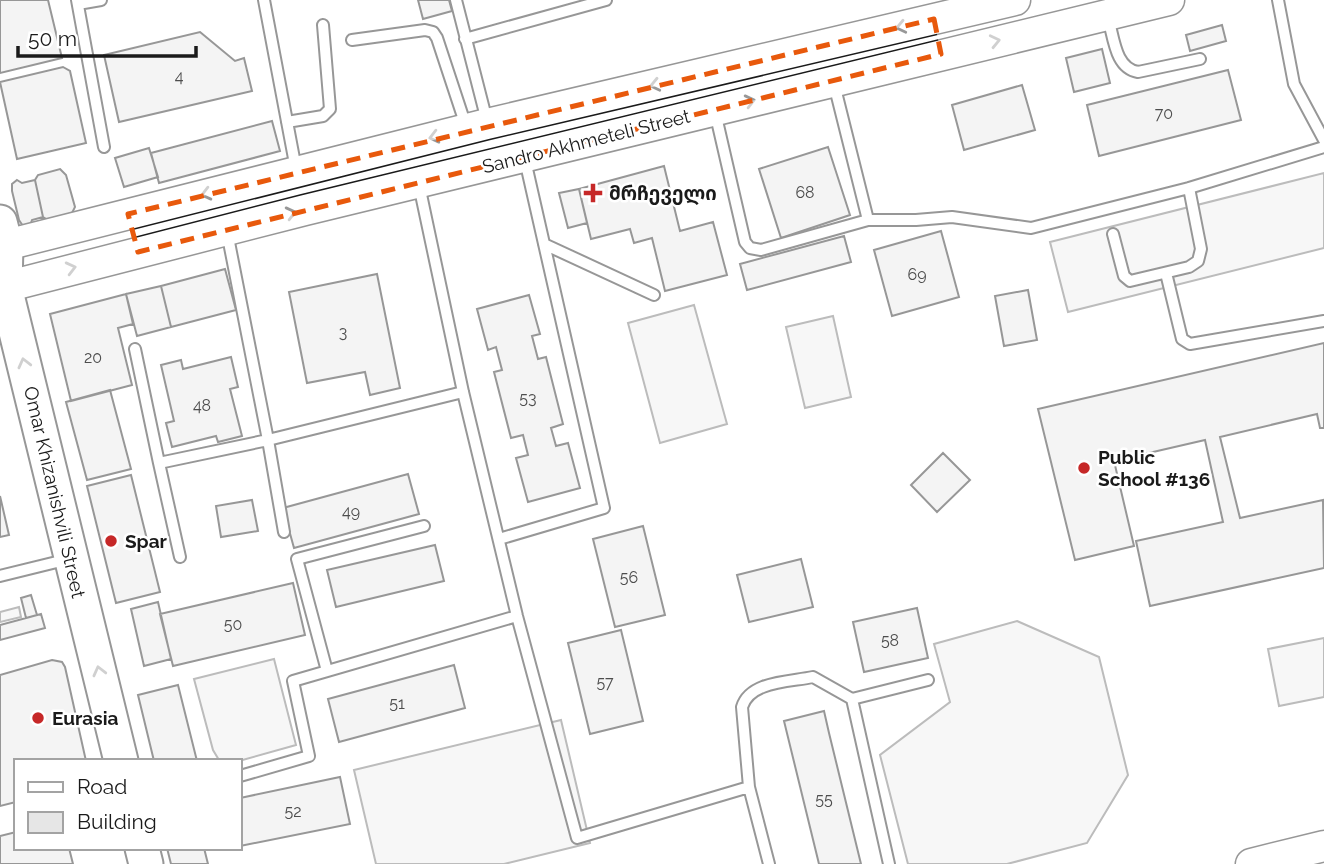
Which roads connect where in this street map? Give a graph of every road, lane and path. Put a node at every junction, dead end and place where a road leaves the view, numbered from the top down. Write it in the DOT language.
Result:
graph roads {
  1 [pos="101,0"];
  2 [pos="264,0"];
  3 [pos="456,0"];
  4 [pos="606,0"];
  5 [pos="1169,0"];
  6 [pos="1278,0"];
  7 [pos="78,2"];
  8 [pos="1000,2"];
  9 [pos="1107,15"];
  10 [pos="934,19"];
  11 [pos="323,25"];
  12 [pos="465,39"];
  13 [pos="352,40"];
  14 [pos="941,54"];
  15 [pos="1200,59"];
  16 [pos="834,80"];
  17 [pos="715,110"];
  18 [pos="287,122"];
  19 [pos="486,125"];
  20 [pos="1324,139"];
  21 [pos="104,147"];
  22 [pos="1324,147"];
  23 [pos="519,158"];
  24 [pos="296,172"];
  25 [pos="418,183"];
  26 [pos="1189,188"];
  27 [pos="128,214"];
  28 [pos="867,220"];
  29 [pos="227,229"];
  30 [pos="1112,234"];
  31 [pos="2,238"];
  32 [pos="544,244"];
  33 [pos="138,252"];
  34 [pos="1166,274"];
  35 [pos="2,283"];
  36 [pos="654,295"];
  37 [pos="1324,321"];
  38 [pos="135,349"];
  39 [pos="463,393"];
  40 [pos="268,440"];
  41 [pos="159,463"];
  42 [pos="424,526"];
  43 [pos="284,532"];
  44 [pos="499,539"];
  45 [pos="180,557"];
  46 [pos="72,558"];
  47 [pos="0,576"];
  48 [pos="517,615"];
  49 [pos="327,671"];
  50 [pos="928,680"];
  51 [pos="852,699"];
  52 [pos="121,759"];
  53 [pos="242,774"];
  54 [pos="750,787"];
  55 [pos="1324,846"];
  56 [pos="1264,862"];
  57 [pos="769,864"];
  58 [pos="889,864"];
  1 -- 7 [label="lane"];
  2 -- 18 [label="lane"];
  3 -- 12 [label="lane"];
  4 -- 12 [label="lane"];
  5 -- 9 [label="main road, Sandro Akhmeteli Street"];
  6 -- 20 [label="lane"];
  7 -- 21 [label="lane"];
  8 -- 10 [label="main road, Sandro Akhmeteli Street"];
  14 -- 9 [label="main road, Sandro Akhmeteli Street, one-way"];
  9 -- 15 [label="lane"];
  10 -- 14 [label="main road"];
  10 -- 19 [label="main road, Sandro Akhmeteli Street, one-way"];
  11 -- 18 [label="lane"];
  12 -- 19 [label="lane"];
  13 -- 19 [label="lane"];
  14 -- 16 [label="main road, Sandro Akhmeteli Street"];
  17 -- 16 [label="main road, Sandro Akhmeteli Street, one-way"];
  16 -- 28 [label="lane"];
  17 -- 23 [label="main road, Sandro Akhmeteli Street"];
  17 -- 28 [label="lane"];
  18 -- 24 [label="lane"];
  19 -- 23 [label="main road"];
  19 -- 24 [label="main road, Sandro Akhmeteli Street, one-way"];
  22 -- 26 [label="lane"];
  23 -- 25 [label="main road, Sandro Akhmeteli Street"];
  23 -- 32 [label="lane"];
  24 -- 27 [label="main road, Sandro Akhmeteli Street, one-way"];
  29 -- 25 [label="main road, Sandro Akhmeteli Street, one-way"];
  25 -- 39 [label="lane"];
  26 -- 28 [label="lane"];
  26 -- 34 [label="lane"];
  27 -- 31 [label="main road, Sandro Akhmeteli Street"];
  27 -- 33 [label="main road"];
  29 -- 33 [label="main road, Sandro Akhmeteli Street"];
  29 -- 40 [label="lane"];
  30 -- 34 [label="lane"];
  31 -- 35 [label="main road, Omar Khizanishvili Street"];
  32 -- 36 [label="lane"];
  32 -- 44 [label="lane"];
  35 -- 33 [label="main road, Sandro Akhmeteli Street, one-way"];
  34 -- 37 [label="lane"];
  46 -- 35 [label="main road, Omar Khizanishvili Street, one-way"];
  38 -- 41 [label="lane"];
  39 -- 40 [label="lane"];
  39 -- 44 [label="lane"];
  40 -- 41 [label="lane"];
  40 -- 43 [label="lane"];
  41 -- 45 [label="lane"];
  42 -- 49 [label="lane"];
  44 -- 48 [label="lane"];
  46 -- 47 [label="lane"];
  52 -- 46 [label="main road, Omar Khizanishvili Street, one-way"];
  48 -- 49 [label="lane"];
  48 -- 54 [label="lane"];
  49 -- 53 [label="lane"];
  50 -- 51 [label="lane"];
  51 -- 54 [label="lane"];
  51 -- 58 [label="lane"];
  54 -- 57 [label="lane"];
  55 -- 56 [label="main road"];
}
